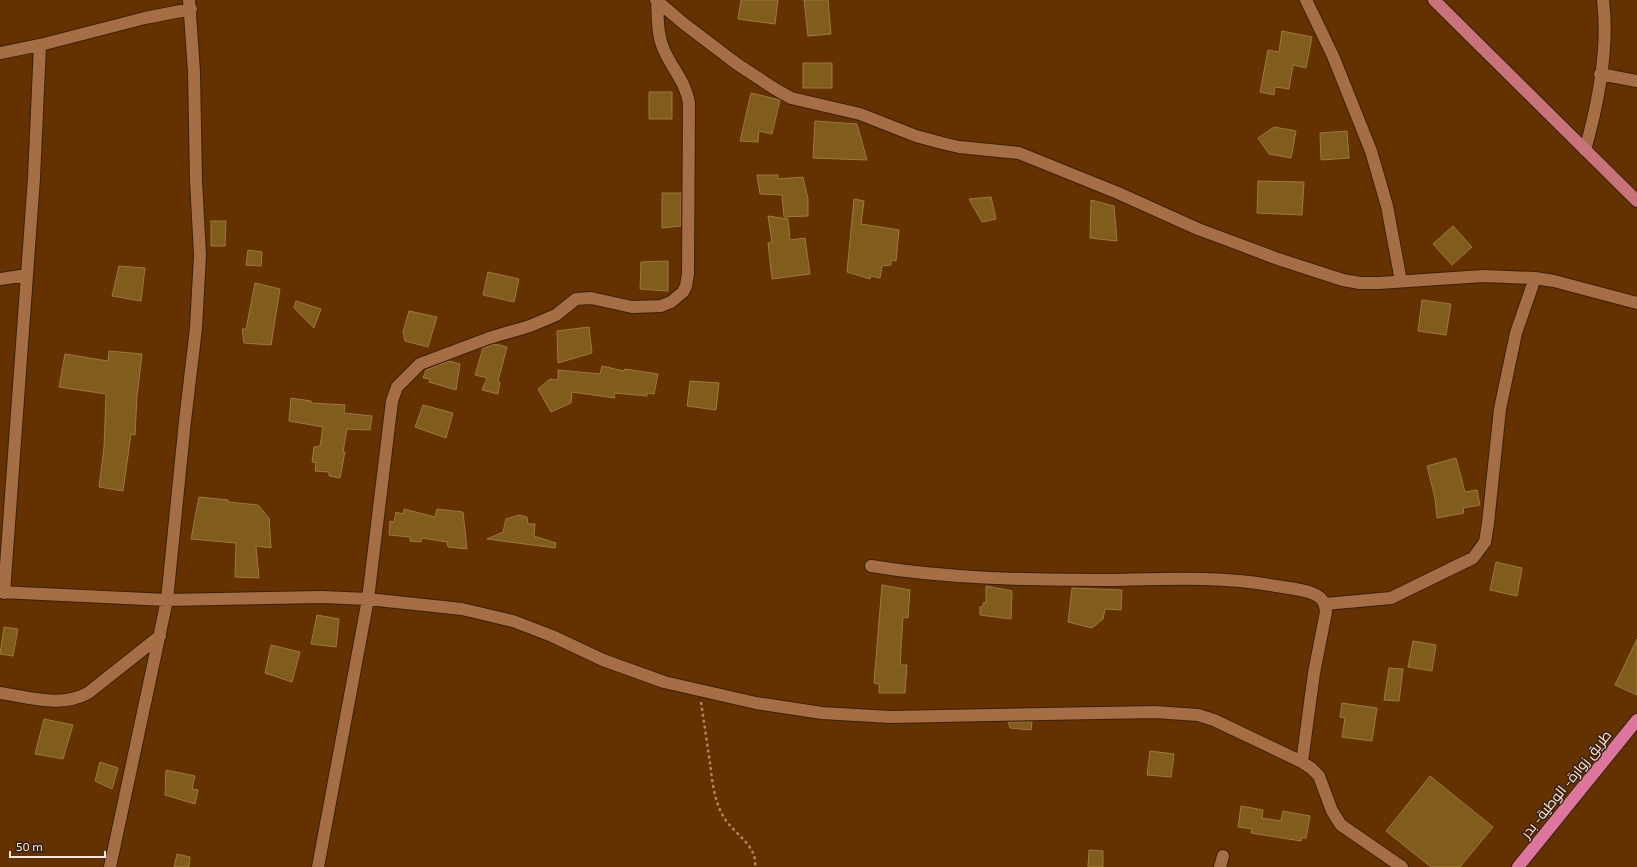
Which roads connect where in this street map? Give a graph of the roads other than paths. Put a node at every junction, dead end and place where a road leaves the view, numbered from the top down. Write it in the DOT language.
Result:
graph roads {
  1 [pos="1306,0"];
  2 [pos="1434,0"];
  3 [pos="1602,0"];
  4 [pos="656,1"];
  5 [pos="190,4"];
  6 [pos="40,45"];
  7 [pos="0,53"];
  8 [pos="1600,74"];
  9 [pos="1637,81"];
  10 [pos="1585,150"];
  11 [pos="1637,202"];
  12 [pos="27,275"];
  13 [pos="1535,278"];
  14 [pos="0,279"];
  15 [pos="1401,281"];
  16 [pos="1637,303"];
  17 [pos="871,566"];
  18 [pos="2,593"];
  19 [pos="368,599"];
  20 [pos="167,600"];
  21 [pos="1325,604"];
  22 [pos="160,636"];
  23 [pos="0,693"];
  24 [pos="1637,720"];
  25 [pos="1302,762"];
  26 [pos="110,867"];
  27 [pos="318,867"];
  28 [pos="1402,867"];
  29 [pos="1518,867"];
  1 -- 15 [label="street"];
  2 -- 10 [label="main road"];
  3 -- 8 [label="street"];
  4 -- 15 [label="street"];
  4 -- 19 [label="street"];
  5 -- 6 [label="street"];
  5 -- 20 [label="street"];
  6 -- 7 [label="street"];
  6 -- 12 [label="street"];
  8 -- 9 [label="street"];
  8 -- 10 [label="street"];
  10 -- 11 [label="main road"];
  12 -- 14 [label="street"];
  12 -- 18 [label="street"];
  13 -- 15 [label="street"];
  13 -- 16 [label="street"];
  13 -- 21 [label="street"];
  17 -- 21 [label="street"];
  18 -- 20 [label="street"];
  19 -- 20 [label="street"];
  19 -- 25 [label="street"];
  19 -- 27 [label="street"];
  20 -- 22 [label="street"];
  21 -- 25 [label="street"];
  22 -- 23 [label="street"];
  22 -- 26 [label="street"];
  24 -- 29 [label="highway, طريق زوارة- الوطية- بدر"];
  25 -- 28 [label="street"];
}
